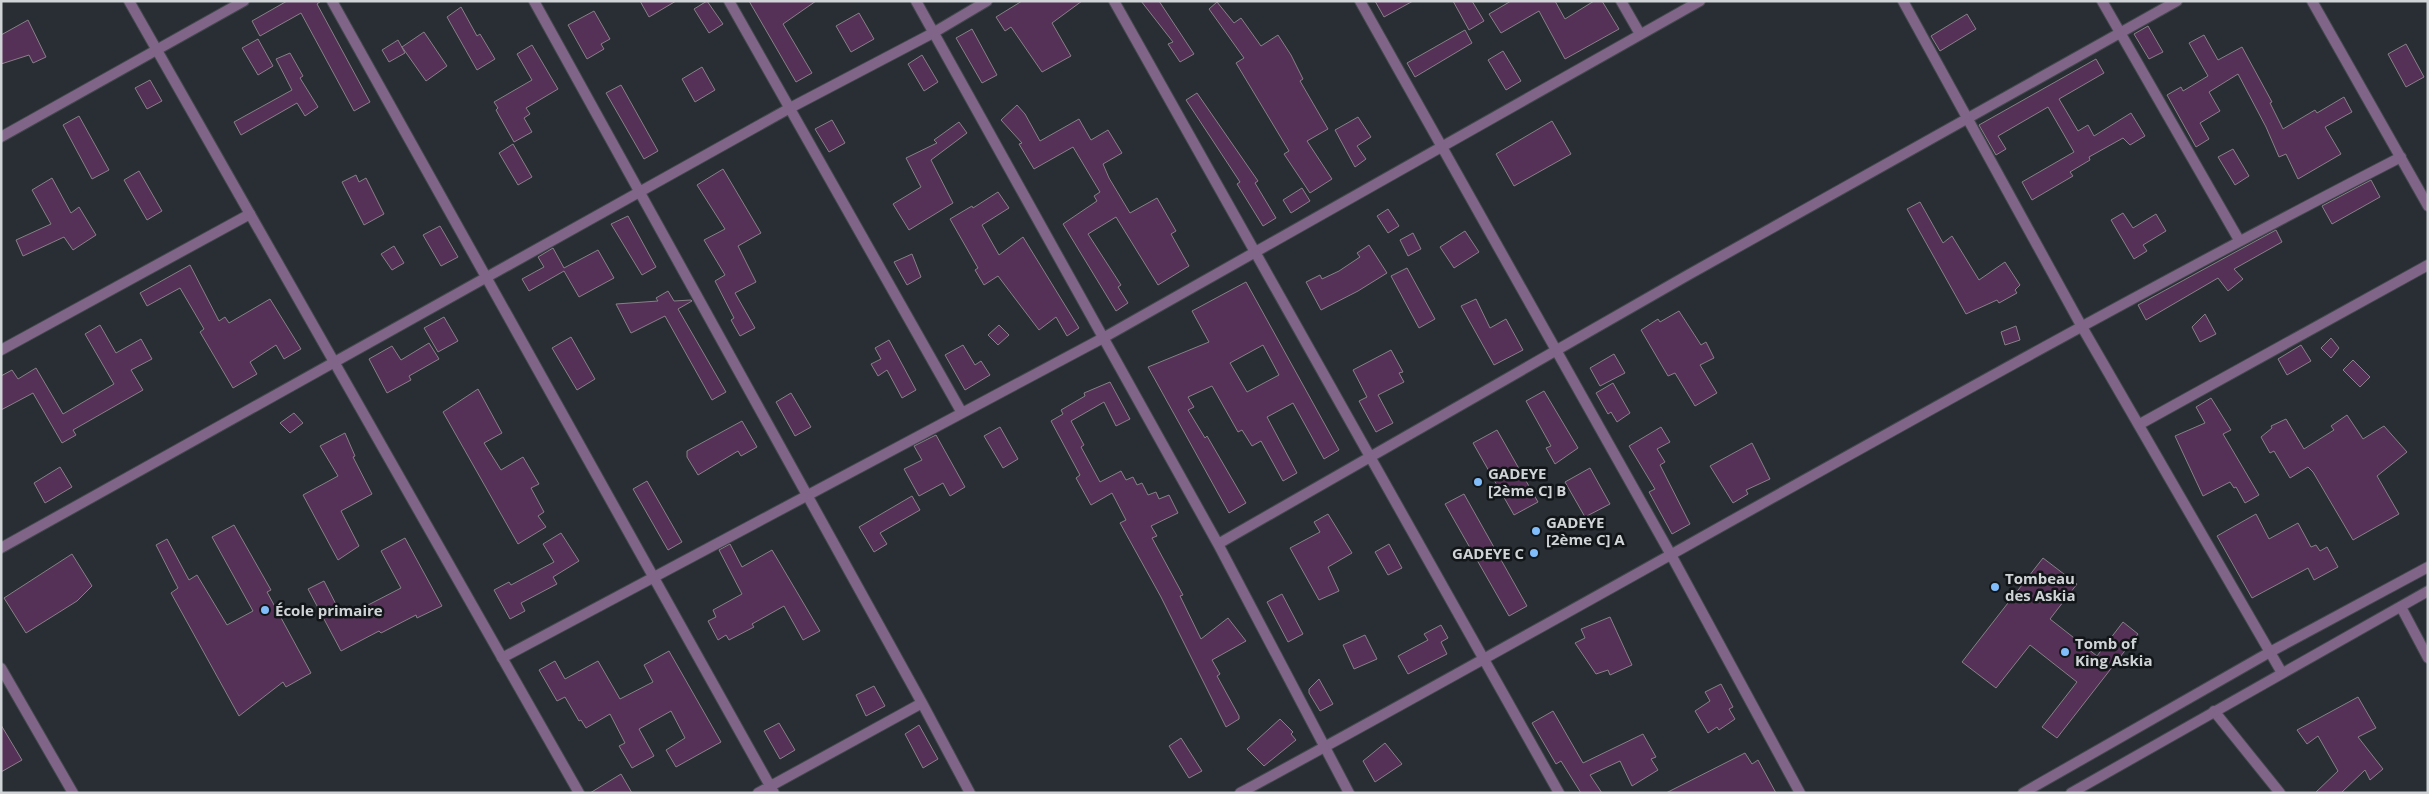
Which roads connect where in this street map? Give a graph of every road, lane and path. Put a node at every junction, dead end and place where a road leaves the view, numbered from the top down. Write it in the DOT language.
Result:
graph roads {
  1 [pos="129,1"];
  2 [pos="244,1"];
  3 [pos="332,1"];
  4 [pos="534,1"];
  5 [pos="729,1"];
  6 [pos="916,1"];
  7 [pos="987,1"];
  8 [pos="1114,1"];
  9 [pos="1360,1"];
  10 [pos="1621,1"];
  11 [pos="1700,1"];
  12 [pos="1903,1"];
  13 [pos="2102,1"];
  14 [pos="2177,1"];
  15 [pos="2312,1"];
  16 [pos="2120,32"];
  17 [pos="933,33"];
  18 [pos="1640,34"];
  19 [pos="156,50"];
  20 [pos="790,108"];
  21 [pos="1968,118"];
  22 [pos="1,137"];
  23 [pos="1441,146"];
  24 [pos="2401,157"];
  25 [pos="640,192"];
  26 [pos="2428,206"];
  27 [pos="250,214"];
  28 [pos="2239,240"];
  29 [pos="1254,251"];
  30 [pos="2428,265"];
  31 [pos="486,278"];
  32 [pos="2082,327"];
  33 [pos="1103,338"];
  34 [pos="1,350"];
  35 [pos="1556,350"];
  36 [pos="334,363"];
  37 [pos="962,413"];
  38 [pos="2140,424"];
  39 [pos="1370,457"];
  40 [pos="808,495"];
  41 [pos="1218,544"];
  42 [pos="1,548"];
  43 [pos="1670,553"];
  44 [pos="2428,567"];
  45 [pos="653,577"];
  46 [pos="2428,592"];
  47 [pos="2400,607"];
  48 [pos="2270,652"];
  49 [pos="502,658"];
  50 [pos="2428,658"];
  51 [pos="1483,660"];
  52 [pos="1,668"];
  53 [pos="2282,673"];
  54 [pos="922,703"];
  55 [pos="2214,711"];
  56 [pos="1323,748"];
  57 [pos="772,790"];
  58 [pos="73,793"];
  59 [pos="579,793"];
  60 [pos="758,793"];
  61 [pos="970,793"];
  62 [pos="1240,793"];
  63 [pos="1348,793"];
  64 [pos="1559,793"];
  65 [pos="1800,793"];
  66 [pos="2023,793"];
  67 [pos="2071,793"];
  68 [pos="2280,793"];
  1 -- 19 [label="street"];
  2 -- 19 [label="street"];
  3 -- 31 [label="street"];
  4 -- 25 [label="street"];
  5 -- 20 [label="street"];
  6 -- 17 [label="street"];
  7 -- 17 [label="street"];
  8 -- 29 [label="street"];
  9 -- 23 [label="street"];
  10 -- 18 [label="street"];
  11 -- 18 [label="street"];
  12 -- 21 [label="street"];
  13 -- 16 [label="street"];
  14 -- 16 [label="street"];
  15 -- 24 [label="street"];
  16 -- 21 [label="street"];
  16 -- 28 [label="street"];
  17 -- 20 [label="street"];
  17 -- 33 [label="street"];
  18 -- 23 [label="street"];
  19 -- 22 [label="street"];
  19 -- 27 [label="street"];
  20 -- 25 [label="street"];
  20 -- 37 [label="street"];
  21 -- 32 [label="street"];
  21 -- 35 [label="street"];
  23 -- 29 [label="street"];
  23 -- 35 [label="street"];
  24 -- 26 [label="street"];
  24 -- 28 [label="street"];
  25 -- 31 [label="street"];
  25 -- 40 [label="street"];
  27 -- 34 [label="street"];
  27 -- 36 [label="street"];
  28 -- 32 [label="street"];
  29 -- 33 [label="street"];
  29 -- 39 [label="street"];
  30 -- 38 [label="street"];
  31 -- 36 [label="street"];
  31 -- 45 [label="street"];
  32 -- 38 [label="street"];
  32 -- 43 [label="street"];
  33 -- 37 [label="street"];
  33 -- 41 [label="street"];
  35 -- 39 [label="street"];
  35 -- 43 [label="street"];
  36 -- 42 [label="street"];
  36 -- 49 [label="street"];
  37 -- 40 [label="street"];
  38 -- 48 [label="street"];
  39 -- 41 [label="street"];
  39 -- 51 [label="street"];
  40 -- 45 [label="street"];
  40 -- 54 [label="street"];
  41 -- 56 [label="street"];
  43 -- 51 [label="street"];
  43 -- 65 [label="street"];
  44 -- 48 [label="street"];
  45 -- 49 [label="street"];
  45 -- 57 [label="street"];
  46 -- 47 [label="street"];
  47 -- 50 [label="street"];
  47 -- 53 [label="street"];
  48 -- 53 [label="street"];
  48 -- 66 [label="street"];
  49 -- 59 [label="street"];
  51 -- 56 [label="street"];
  51 -- 64 [label="street"];
  52 -- 58 [label="street"];
  53 -- 55 [label="street"];
  54 -- 57 [label="street"];
  54 -- 61 [label="street"];
  55 -- 67 [label="street"];
  55 -- 68 [label="street"];
  56 -- 62 [label="street"];
  56 -- 63 [label="street"];
  57 -- 60 [label="street"];
}
